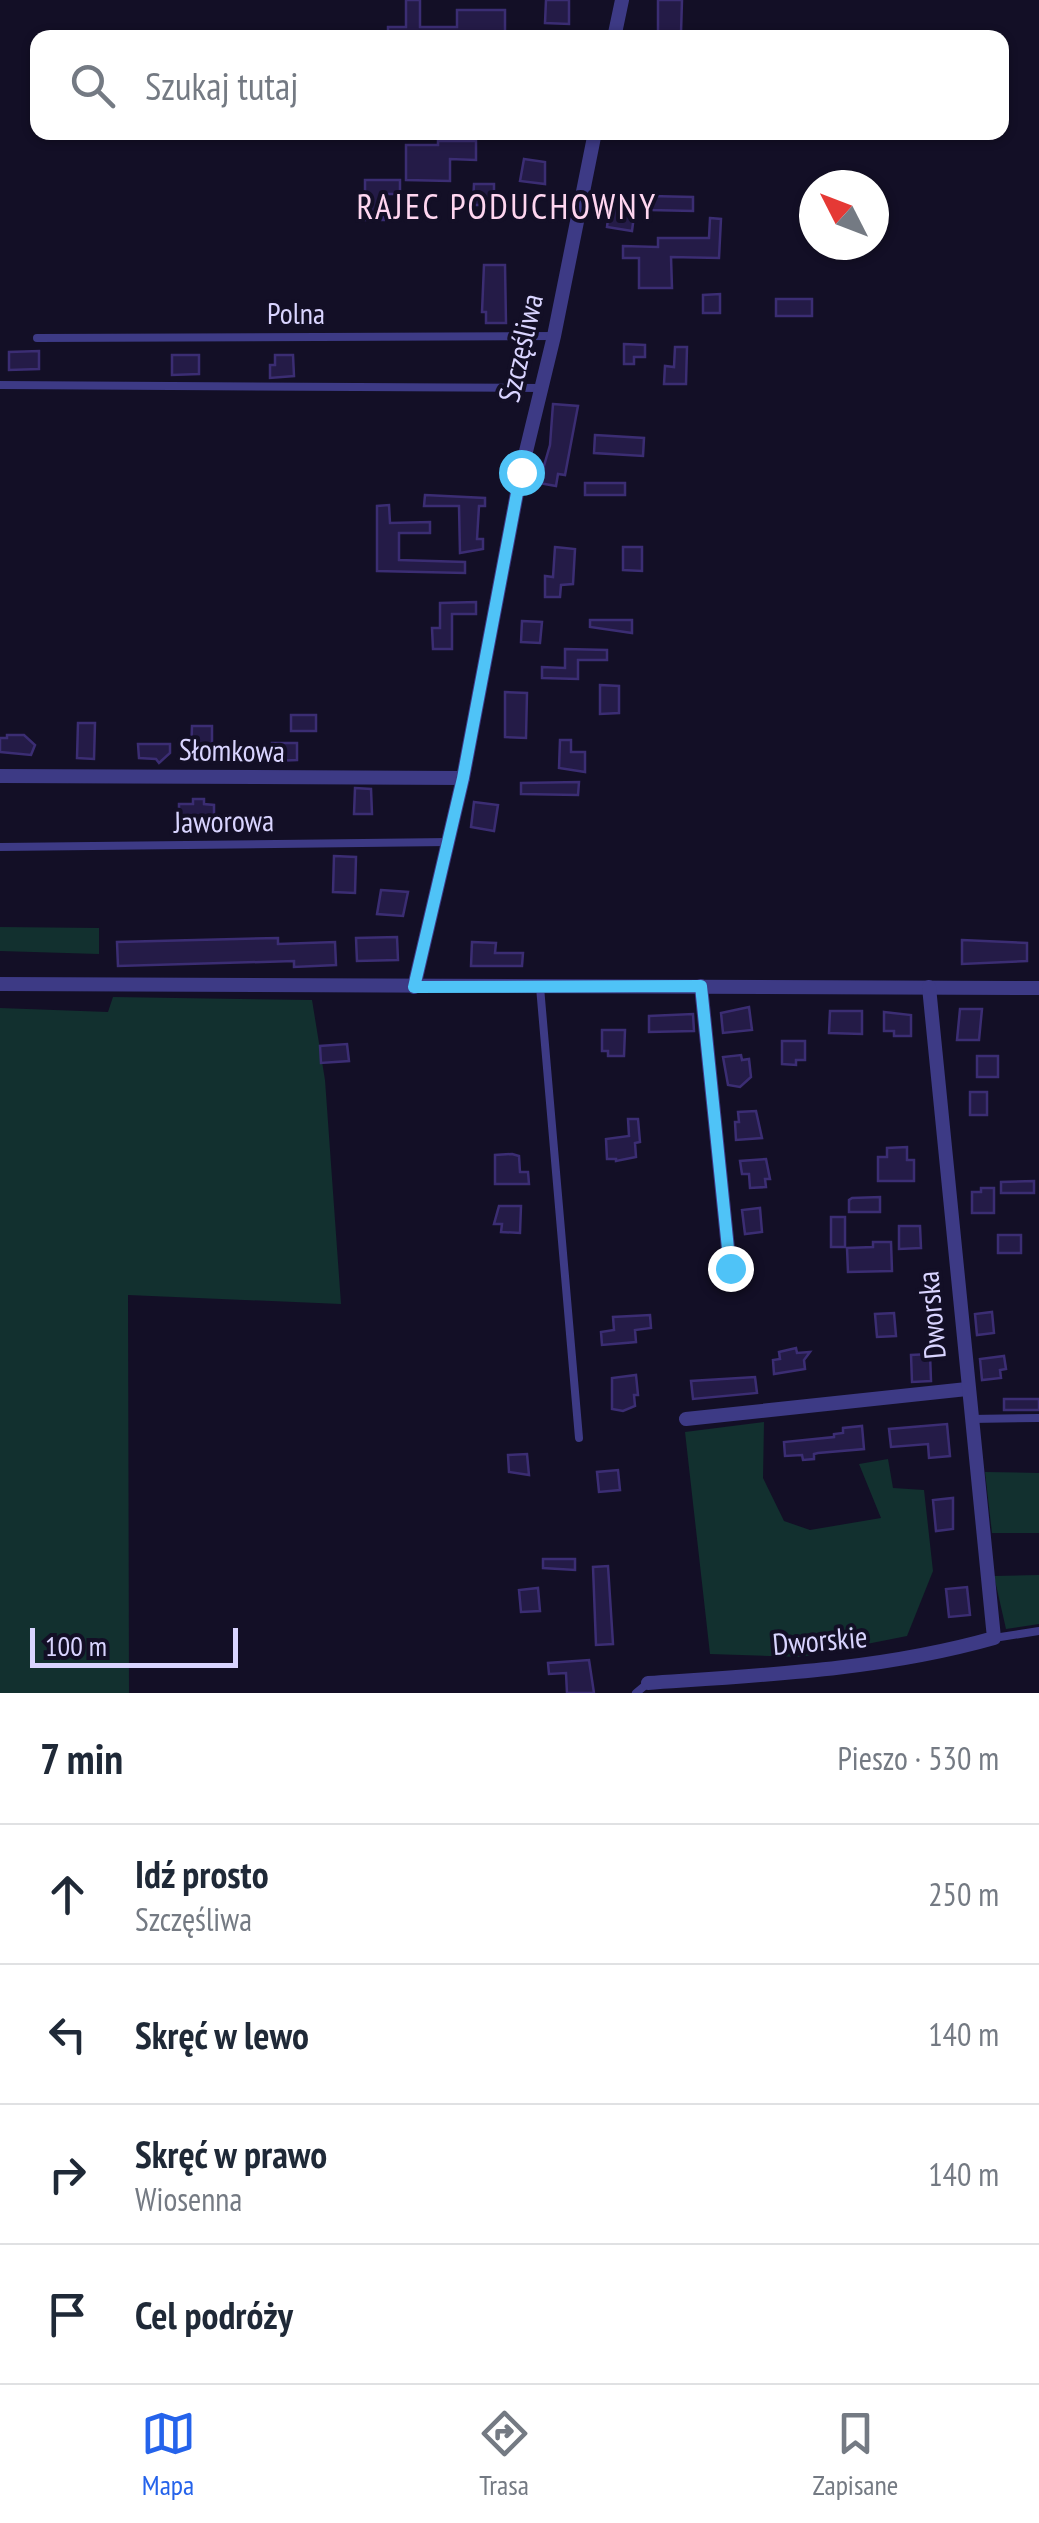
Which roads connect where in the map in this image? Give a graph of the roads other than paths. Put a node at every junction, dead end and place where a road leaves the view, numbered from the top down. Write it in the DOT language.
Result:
graph roads {
  1 [pos="622,0"];
  2 [pos="616,30"];
  3 [pos="593,140"];
  4 [pos="554,336"];
  5 [pos="37,338"];
  6 [pos="0,385"];
  7 [pos="540,388"];
  8 [pos="0,776"];
  9 [pos="463,778"];
  10 [pos="449,842"];
  11 [pos="0,846"];
  12 [pos="0,984"];
  13 [pos="540,986"];
  14 [pos="701,986"];
  15 [pos="414,987"];
  16 [pos="929,987"];
  17 [pos="1039,988"];
  18 [pos="730,1268"];
  19 [pos="966,1389"];
  20 [pos="970,1418"];
  21 [pos="1039,1418"];
  22 [pos="686,1420"];
  23 [pos="578,1438"];
  24 [pos="1039,1630"];
  25 [pos="994,1638"];
  26 [pos="642,1688"];
  1 -- 2 [label="street"];
  3 -- 4 [label="street, Szczęśliwa"];
  4 -- 5 [label="lane, Polna"];
  4 -- 7 [label="street, Szczęśliwa"];
  6 -- 7 [label="lane"];
  7 -- 9 [label="street, Szczęśliwa"];
  8 -- 9 [label="street, Słomkowa"];
  9 -- 10 [label="street, Szczęśliwa"];
  10 -- 11 [label="lane, Jaworowa"];
  10 -- 15 [label="street, Szczęśliwa"];
  12 -- 15 [label="street"];
  13 -- 14 [label="street"];
  13 -- 15 [label="street"];
  13 -- 23 [label="lane"];
  14 -- 16 [label="street"];
  14 -- 18 [label="street"];
  16 -- 17 [label="street"];
  16 -- 19 [label="street, Dworska"];
  19 -- 20 [label="street, Dworska"];
  19 -- 22 [label="street"];
  20 -- 21 [label="lane"];
  20 -- 25 [label="street, Dworska"];
  24 -- 25 [label="lane"];
  25 -- 26 [label="street, Dworskie"];
}
